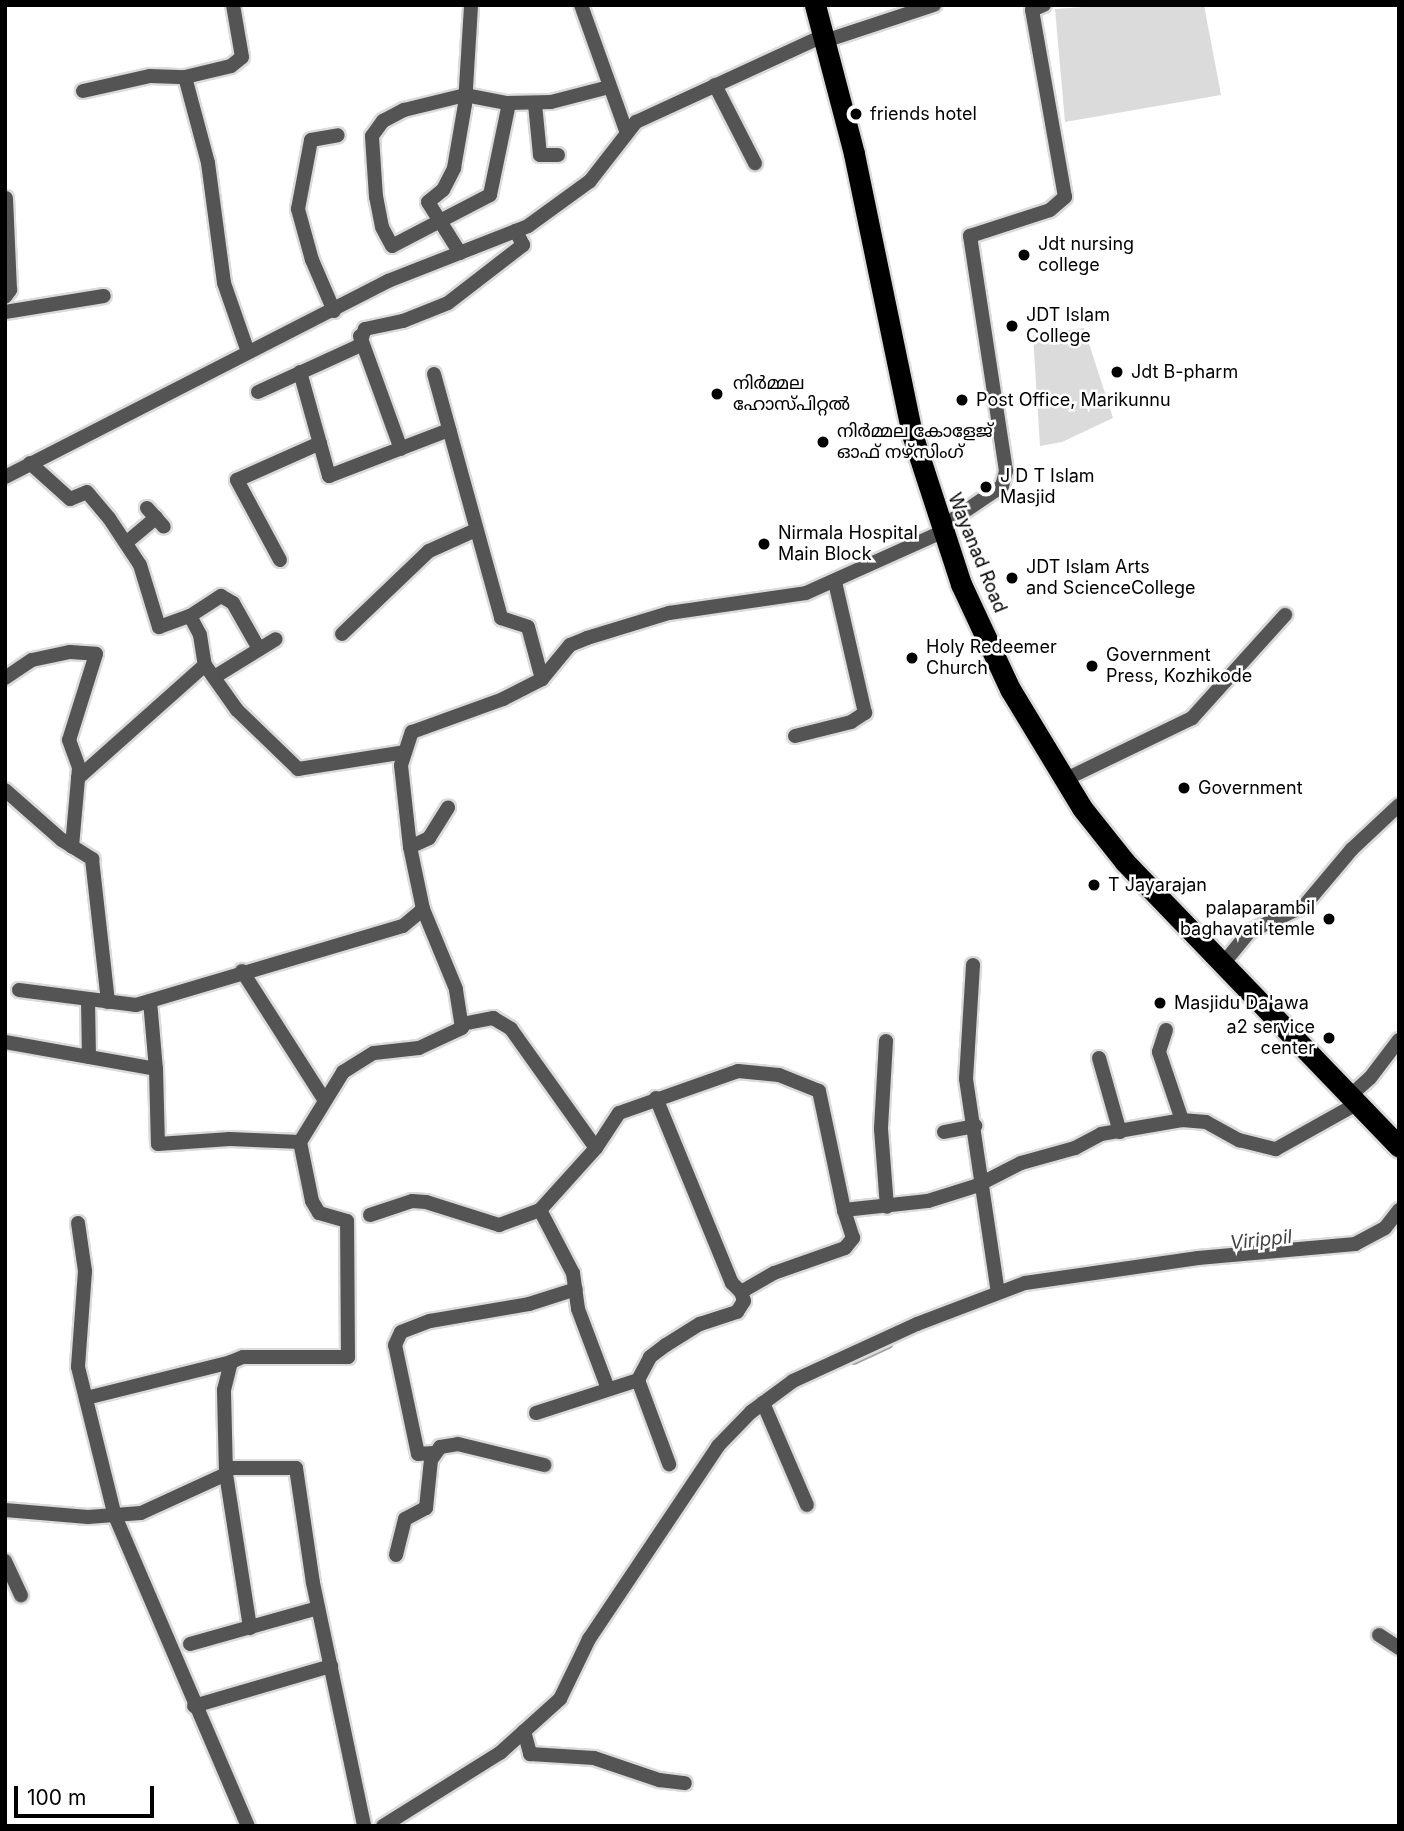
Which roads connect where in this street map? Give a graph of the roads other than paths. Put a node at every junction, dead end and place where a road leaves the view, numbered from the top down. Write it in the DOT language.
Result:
graph roads {
  1 [pos="233,5"];
  2 [pos="471,5"];
  3 [pos="581,5"];
  4 [pos="815,5"];
  5 [pos="934,5"];
  6 [pos="1044,5"];
  7 [pos="824,38"];
  8 [pos="185,77"];
  9 [pos="715,85"];
  10 [pos="609,87"];
  11 [pos="83,91"];
  12 [pos="466,95"];
  13 [pos="507,103"];
  14 [pos="535,104"];
  15 [pos="626,131"];
  16 [pos="338,135"];
  17 [pos="558,155"];
  18 [pos="755,163"];
  19 [pos="6,198"];
  20 [pos="435,220"];
  21 [pos="516,231"];
  22 [pos="460,253"];
  23 [pos="104,296"];
  24 [pos="5,297"];
  25 [pos="334,311"];
  26 [pos="5,312"];
  27 [pos="359,335"];
  28 [pos="248,352"];
  29 [pos="300,372"];
  30 [pos="434,374"];
  31 [pos="258,392"];
  32 [pos="449,430"];
  33 [pos="320,443"];
  34 [pos="401,449"];
  35 [pos="30,463"];
  36 [pos="5,477"];
  37 [pos="156,518"];
  38 [pos="476,530"];
  39 [pos="941,530"];
  40 [pos="127,542"];
  41 [pos="280,560"];
  42 [pos="835,582"];
  43 [pos="1284,615"];
  44 [pos="190,616"];
  45 [pos="342,634"];
  46 [pos="276,639"];
  47 [pos="260,649"];
  48 [pos="205,664"];
  49 [pos="216,676"];
  50 [pos="5,678"];
  51 [pos="542,679"];
  52 [pos="795,736"];
  53 [pos="405,752"];
  54 [pos="78,778"];
  55 [pos="1064,780"];
  56 [pos="5,790"];
  57 [pos="1399,805"];
  58 [pos="448,808"];
  59 [pos="72,847"];
  60 [pos="410,847"];
  61 [pos="423,909"];
  62 [pos="973,965"];
  63 [pos="1222,965"];
  64 [pos="243,971"];
  65 [pos="19,990"];
  66 [pos="88,1000"];
  67 [pos="150,1001"];
  68 [pos="108,1002"];
  69 [pos="462,1024"];
  70 [pos="1166,1030"];
  71 [pos="1399,1040"];
  72 [pos="887,1041"];
  73 [pos="5,1042"];
  74 [pos="89,1057"];
  75 [pos="1099,1058"];
  76 [pos="156,1069"];
  77 [pos="656,1098"];
  78 [pos="1356,1098"];
  79 [pos="324,1099"];
  80 [pos="1182,1120"];
  81 [pos="975,1126"];
  82 [pos="944,1132"];
  83 [pos="1120,1132"];
  84 [pos="300,1142"];
  85 [pos="1399,1147"];
  86 [pos="597,1149"];
  87 [pos="984,1181"];
  88 [pos="887,1207"];
  89 [pos="540,1210"];
  90 [pos="844,1210"];
  91 [pos="1399,1210"];
  92 [pos="370,1215"];
  93 [pos="78,1223"];
  94 [pos="576,1289"];
  95 [pos="741,1292"];
  96 [pos="998,1292"];
  97 [pos="231,1362"];
  98 [pos="638,1380"];
  99 [pos="608,1388"];
  100 [pos="86,1398"];
  101 [pos="763,1403"];
  102 [pos="536,1413"];
  103 [pos="433,1453"];
  104 [pos="669,1464"];
  105 [pos="544,1465"];
  106 [pos="227,1471"];
  107 [pos="807,1505"];
  108 [pos="5,1510"];
  109 [pos="115,1516"];
  110 [pos="396,1555"];
  111 [pos="5,1561"];
  112 [pos="20,1595"];
  113 [pos="318,1608"];
  114 [pos="250,1628"];
  115 [pos="1380,1634"];
  116 [pos="190,1644"];
  117 [pos="1399,1648"];
  118 [pos="331,1666"];
  119 [pos="194,1706"];
  120 [pos="524,1731"];
  121 [pos="685,1783"];
  122 [pos="248,1826"];
  123 [pos="364,1826"];
  124 [pos="383,1826"];
  1 -- 8 [label="street"];
  2 -- 12 [label="street"];
  3 -- 10 [label="street"];
  4 -- 7 [label="highway, Wayanad Road"];
  5 -- 7 [label="street"];
  6 -- 39 [label="street"];
  7 -- 9 [label="street"];
  7 -- 39 [label="highway, Wayanad Road"];
  8 -- 11 [label="street"];
  8 -- 28 [label="street"];
  9 -- 15 [label="street"];
  9 -- 18 [label="street"];
  10 -- 14 [label="street"];
  10 -- 15 [label="street"];
  12 -- 13 [label="street"];
  12 -- 20 [label="street"];
  12 -- 20 [label="street"];
  13 -- 14 [label="street"];
  13 -- 20 [label="street"];
  14 -- 17 [label="street"];
  15 -- 21 [label="street"];
  16 -- 25 [label="street"];
  19 -- 24 [label="street"];
  20 -- 22 [label="street"];
  21 -- 22 [label="street"];
  21 -- 27 [label="street"];
  22 -- 25 [label="street"];
  23 -- 26 [label="street"];
  25 -- 28 [label="street"];
  27 -- 29 [label="street"];
  27 -- 34 [label="street"];
  28 -- 35 [label="street"];
  29 -- 31 [label="street"];
  29 -- 33 [label="street"];
  30 -- 32 [label="street"];
  32 -- 34 [label="street"];
  32 -- 38 [label="street"];
  33 -- 34 [label="street"];
  33 -- 41 [label="street"];
  35 -- 36 [label="street"];
  35 -- 40 [label="street"];
  37 -- 40 [label="street"];
  38 -- 45 [label="street"];
  38 -- 51 [label="street"];
  39 -- 42 [label="street"];
  39 -- 55 [label="highway, Wayanad Road"];
  40 -- 44 [label="street"];
  42 -- 51 [label="street"];
  42 -- 52 [label="street"];
  43 -- 55 [label="street"];
  44 -- 47 [label="street"];
  44 -- 48 [label="street"];
  46 -- 47 [label="street"];
  47 -- 49 [label="street"];
  48 -- 49 [label="street"];
  48 -- 54 [label="street"];
  49 -- 53 [label="street"];
  50 -- 54 [label="street"];
  51 -- 53 [label="street"];
  53 -- 60 [label="street"];
  54 -- 59 [label="street"];
  55 -- 63 [label="highway, Wayanad Road"];
  56 -- 59 [label="street"];
  57 -- 63 [label="street"];
  58 -- 60 [label="street"];
  59 -- 68 [label="street"];
  60 -- 61 [label="street"];
  61 -- 64 [label="street"];
  61 -- 69 [label="street"];
  62 -- 81 [label="street"];
  63 -- 78 [label="highway, Wayanad Road"];
  64 -- 67 [label="street"];
  64 -- 79 [label="street"];
  65 -- 66 [label="street"];
  66 -- 68 [label="street"];
  66 -- 74 [label="street"];
  67 -- 68 [label="street"];
  67 -- 76 [label="street"];
  69 -- 79 [label="street"];
  69 -- 86 [label="street"];
  70 -- 80 [label="street"];
  71 -- 78 [label="street"];
  72 -- 88 [label="street"];
  73 -- 74 [label="street"];
  74 -- 76 [label="street"];
  75 -- 83 [label="street"];
  76 -- 84 [label="street"];
  77 -- 86 [label="street"];
  77 -- 90 [label="street"];
  77 -- 95 [label="street"];
  78 -- 80 [label="street"];
  78 -- 85 [label="highway, Wayanad Road"];
  79 -- 84 [label="street"];
  80 -- 83 [label="street"];
  81 -- 82 [label="street"];
  81 -- 87 [label="street"];
  83 -- 87 [label="street"];
  84 -- 97 [label="street"];
  86 -- 89 [label="street"];
  87 -- 88 [label="street"];
  87 -- 96 [label="street"];
  88 -- 90 [label="street"];
  89 -- 92 [label="street"];
  89 -- 94 [label="street"];
  90 -- 95 [label="street"];
  91 -- 96 [label="street"];
  93 -- 100 [label="street"];
  94 -- 99 [label="street"];
  94 -- 103 [label="street"];
  95 -- 98 [label="street"];
  96 -- 101 [label="street"];
  97 -- 100 [label="street"];
  97 -- 106 [label="street"];
  98 -- 99 [label="street"];
  98 -- 104 [label="street"];
  99 -- 102 [label="street"];
  100 -- 109 [label="street"];
  101 -- 107 [label="street"];
  101 -- 120 [label="street"];
  103 -- 105 [label="street"];
  103 -- 110 [label="street"];
  106 -- 109 [label="street"];
  106 -- 113 [label="street"];
  106 -- 114 [label="street"];
  108 -- 109 [label="street"];
  109 -- 119 [label="street"];
  111 -- 112 [label="street"];
  113 -- 114 [label="street"];
  113 -- 118 [label="street"];
  114 -- 116 [label="street"];
  115 -- 117 [label="street"];
  118 -- 119 [label="street"];
  118 -- 123 [label="street"];
  119 -- 122 [label="street"];
  120 -- 121 [label="street"];
  120 -- 124 [label="street"];
}
